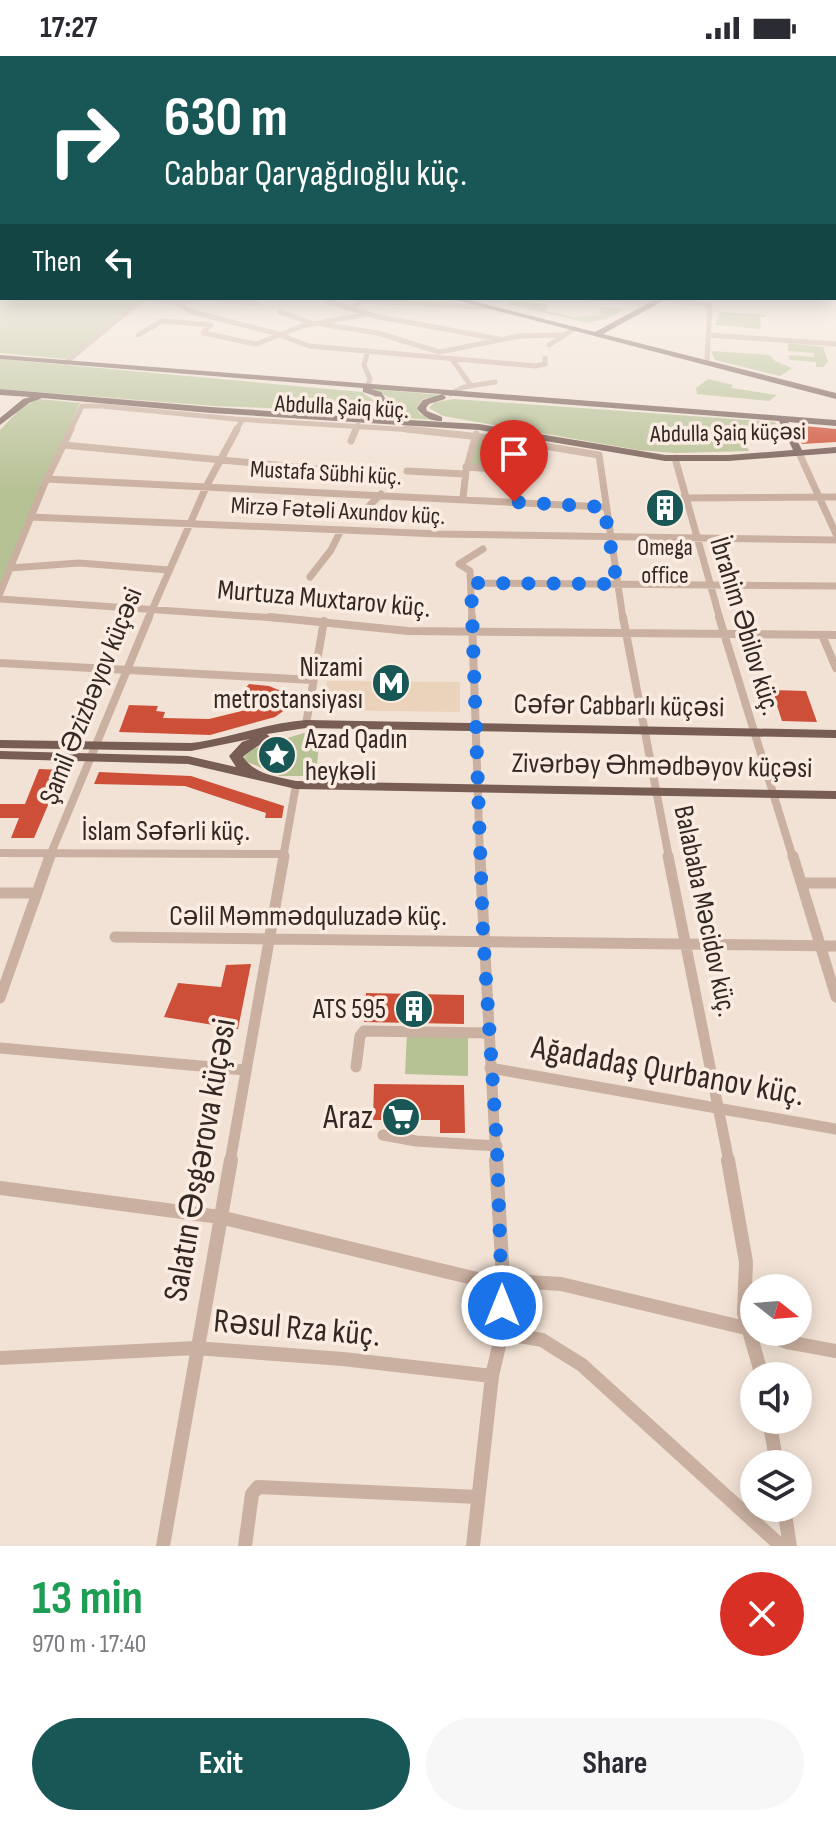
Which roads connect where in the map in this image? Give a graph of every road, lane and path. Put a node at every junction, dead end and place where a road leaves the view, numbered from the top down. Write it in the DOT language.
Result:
graph roads {
  1 [pos="368,351"];
  2 [pos="79,352"];
  3 [pos="387,352"];
  4 [pos="434,352"];
  5 [pos="445,352"];
  6 [pos="667,352"];
  7 [pos="671,352"];
  8 [pos="707,352"];
  9 [pos="438,353"];
  10 [pos="0,357"];
  11 [pos="545,358"];
  12 [pos="452,359"];
  13 [pos="707,360"];
  14 [pos="65,363"];
  15 [pos="495,382"];
  16 [pos="294,383"];
  17 [pos="471,386"];
  18 [pos="367,387"];
  19 [pos="0,392"];
  20 [pos="450,394"];
  21 [pos="836,394"];
  22 [pos="477,396"];
  23 [pos="71,398"];
  24 [pos="0,400"];
  25 [pos="301,414"];
  26 [pos="782,419"];
  27 [pos="242,420"];
  28 [pos="0,422"];
  29 [pos="836,422"];
  30 [pos="358,425"];
  31 [pos="477,430"];
  32 [pos="351,441"];
  33 [pos="64,445"];
  34 [pos="836,450"];
  35 [pos="602,452"];
  36 [pos="799,453"];
  37 [pos="675,458"];
  38 [pos="220,459"];
  39 [pos="407,471"];
  40 [pos="466,471"];
  41 [pos="348,472"];
  42 [pos="534,472"];
  43 [pos="46,479"];
  44 [pos="207,485"];
  45 [pos="381,494"];
  46 [pos="819,497"];
  47 [pos="836,497"];
  48 [pos="463,498"];
  49 [pos="683,498"];
  50 [pos="604,507"];
  51 [pos="363,512"];
  52 [pos="30,517"];
  53 [pos="191,523"];
  54 [pos="341,530"];
  55 [pos="836,537"];
  56 [pos="609,538"];
  57 [pos="695,539"];
  58 [pos="483,549"];
  59 [pos="448,561"];
  60 [pos="459,563"];
  61 [pos="10,568"];
  62 [pos="169,570"];
  63 [pos="310,577"];
  64 [pos="471,583"];
  65 [pos="617,584"];
  66 [pos="709,585"];
  67 [pos="836,586"];
  68 [pos="0,596"];
  69 [pos="153,608"];
  70 [pos="324,621"];
  71 [pos="472,631"];
  72 [pos="626,633"];
  73 [pos="724,634"];
  74 [pos="822,635"];
  75 [pos="836,635"];
  76 [pos="0,663"];
  77 [pos="836,668"];
  78 [pos="129,669"];
  79 [pos="313,680"];
  80 [pos="306,724"];
  81 [pos="289,725"];
  82 [pos="475,727"];
  83 [pos="643,730"];
  84 [pos="754,732"];
  85 [pos="836,734"];
  86 [pos="0,744"];
  87 [pos="94,751"];
  88 [pos="0,755"];
  89 [pos="276,782"];
  90 [pos="296,785"];
  91 [pos="478,790"];
  92 [pos="655,792"];
  93 [pos="773,794"];
  94 [pos="836,795"];
  95 [pos="0,853"];
  96 [pos="51,853"];
  97 [pos="284,854"];
  98 [pos="802,883"];
  99 [pos="836,883"];
  100 [pos="0,893"];
  101 [pos="36,893"];
  102 [pos="115,937"];
  103 [pos="267,941"];
  104 [pos="483,941"];
  105 [pos="685,943"];
  106 [pos="820,944"];
  107 [pos="836,946"];
  108 [pos="836,997"];
  109 [pos="0,998"];
  110 [pos="488,1033"];
  111 [pos="0,1048"];
  112 [pos="356,1067"];
  113 [pos="490,1068"];
  114 [pos="245,1070"];
  115 [pos="720,1110"];
  116 [pos="836,1129"];
  117 [pos="383,1135"];
  118 [pos="497,1146"];
  119 [pos="0,1188"];
  120 [pos="220,1217"];
  121 [pos="745,1274"];
  122 [pos="503,1278"];
  123 [pos="740,1327"];
  124 [pos="502,1333"];
  125 [pos="809,1346"];
  126 [pos="195,1348"];
  127 [pos="836,1351"];
  128 [pos="0,1358"];
  129 [pos="492,1376"];
  130 [pos="478,1497"];
  131 [pos="786,1522"];
  132 [pos="163,1546"];
  133 [pos="245,1546"];
  134 [pos="473,1546"];
  135 [pos="781,1546"];
  136 [pos="790,1546"];
  1 -- 18 [label="street"];
  2 -- 14 [label="street"];
  3 -- 9 [label="street"];
  4 -- 9 [label="street"];
  5 -- 9 [label="street"];
  6 -- 21 [label="main road"];
  7 -- 13 [label="main road"];
  8 -- 13 [label="street"];
  9 -- 12 [label="street"];
  10 -- 14 [label="main road"];
  11 -- 12 [label="street"];
  12 -- 17 [label="street"];
  13 -- 21 [label="main road"];
  14 -- 16 [label="main road"];
  15 -- 17 [label="street"];
  16 -- 18 [label="main road"];
  16 -- 25 [label="main road"];
  17 -- 20 [label="street"];
  18 -- 20 [label="main road"];
  19 -- 23 [label="main road, Abdulla Şaiq küçəsi"];
  20 -- 22 [label="main road"];
  22 -- 26 [label="main road"];
  22 -- 31 [label="main road"];
  23 -- 25 [label="main road, Abdulla Şaiq küçəsi"];
  23 -- 28 [label="main road"];
  24 -- 28 [label="main road"];
  25 -- 31 [label="main road, Abdulla Şaiq küçəsi"];
  26 -- 29 [label="main road"];
  26 -- 36 [label="main road"];
  27 -- 30 [label="street, Abdulla Şaiq küç."];
  27 -- 33 [label="street, Abdulla Şaiq küç."];
  27 -- 38 [label="street, Şamil Əzizbəyov küçəsi"];
  30 -- 31 [label="street, Abdulla Şaiq küç."];
  30 -- 32 [label="street"];
  31 -- 35 [label="main road, Abdulla Şaiq küçəsi"];
  31 -- 40 [label="street"];
  33 -- 38 [label="street"];
  33 -- 43 [label="street"];
  34 -- 36 [label="main road, Abdulla Şaiq küçəsi"];
  35 -- 37 [label="main road, Abdulla Şaiq küçəsi"];
  35 -- 50 [label="street, Balababa Məcidov küç."];
  36 -- 37 [label="main road, Abdulla Şaiq küçəsi"];
  36 -- 46 [label="street"];
  37 -- 49 [label="street, İbrahim Əbilov küç."];
  38 -- 41 [label="street"];
  38 -- 44 [label="street, Şamil Əzizbəyov küçəsi"];
  39 -- 40 [label="street"];
  40 -- 42 [label="street"];
  40 -- 48 [label="street"];
  43 -- 44 [label="street, Mustafa Sübhi küç."];
  43 -- 52 [label="street"];
  44 -- 45 [label="street, Mustafa Sübhi küç."];
  44 -- 53 [label="street, Şamil Əzizbəyov küçəsi"];
  45 -- 48 [label="street, Mustafa Sübhi küç."];
  45 -- 51 [label="street"];
  46 -- 47 [label="street"];
  46 -- 49 [label="street"];
  46 -- 55 [label="street"];
  48 -- 50 [label="street, Mustafa Sübhi küç."];
  49 -- 57 [label="street, İbrahim Əbilov küç."];
  50 -- 56 [label="street, Balababa Məcidov küç."];
  52 -- 53 [label="street, Mirzə Fətəli Axundov küç."];
  52 -- 61 [label="street"];
  53 -- 54 [label="street, Mirzə Fətəli Axundov küç."];
  53 -- 62 [label="street, Şamil Əzizbəyov küçəsi"];
  54 -- 56 [label="street, Mirzə Fətəli Axundov küç."];
  54 -- 63 [label="street"];
  55 -- 57 [label="street, Mirzə Fətəli Axundov küç."];
  56 -- 57 [label="street, Mirzə Fətəli Axundov küç."];
  56 -- 65 [label="street, Balababa Məcidov küç."];
  57 -- 66 [label="street, İbrahim Əbilov küç."];
  58 -- 60 [label="street"];
  59 -- 60 [label="street"];
  60 -- 64 [label="street"];
  61 -- 62 [label="street"];
  61 -- 68 [label="street"];
  62 -- 69 [label="street, Şamil Əzizbəyov küçəsi"];
  64 -- 65 [label="street"];
  64 -- 71 [label="street"];
  65 -- 66 [label="street"];
  65 -- 72 [label="street, Balababa Məcidov küç."];
  66 -- 67 [label="street"];
  66 -- 73 [label="street, İbrahim Əbilov küç."];
  68 -- 69 [label="street, Murtuza Muxtarov küç."];
  69 -- 70 [label="street, Murtuza Muxtarov küç."];
  69 -- 78 [label="street, Şamil Əzizbəyov küçəsi"];
  70 -- 71 [label="street, Murtuza Muxtarov küç."];
  70 -- 79 [label="street"];
  71 -- 72 [label="street, Murtuza Muxtarov küç."];
  71 -- 82 [label="street"];
  72 -- 73 [label="street, Murtuza Muxtarov küç."];
  72 -- 83 [label="street, Balababa Məcidov küç."];
  73 -- 74 [label="street, Murtuza Muxtarov küç."];
  73 -- 84 [label="street, İbrahim Əbilov küç."];
  74 -- 75 [label="street, Murtuza Muxtarov küç."];
  74 -- 77 [label="street"];
  76 -- 78 [label="street"];
  78 -- 79 [label="street"];
  78 -- 87 [label="street, Şamil Əzizbəyov küçəsi"];
  79 -- 80 [label="street"];
  80 -- 81 [label="main road, Cəfər Cabbarlı küçəsi"];
  80 -- 82 [label="main road, Cəfər Cabbarlı küçəsi"];
  81 -- 87 [label="main road"];
  81 -- 89 [label="main road"];
  82 -- 83 [label="main road, Cəfər Cabbarlı küçəsi"];
  82 -- 91 [label="street"];
  83 -- 84 [label="main road, Cəfər Cabbarlı küçəsi"];
  83 -- 92 [label="street, Balababa Məcidov küç."];
  84 -- 85 [label="main road, Cəfər Cabbarlı küçəsi"];
  84 -- 93 [label="street, İbrahim Əbilov küç."];
  86 -- 87 [label="main road"];
  87 -- 88 [label="main road"];
  87 -- 89 [label="main road"];
  87 -- 96 [label="street, Şamil Əzizbəyov küçəsi"];
  89 -- 90 [label="main road, Zivərbəy Əhmədbəyov küçəsi"];
  90 -- 91 [label="main road, Zivərbəy Əhmədbəyov küçəsi"];
  90 -- 97 [label="street, Salatın Əsgərova küçəsi"];
  91 -- 92 [label="main road, Zivərbəy Əhmədbəyov küçəsi"];
  91 -- 104 [label="street"];
  92 -- 93 [label="main road, Zivərbəy Əhmədbəyov küçəsi"];
  92 -- 105 [label="street, Balababa Məcidov küç."];
  93 -- 94 [label="main road, Zivərbəy Əhmədbəyov küçəsi"];
  93 -- 98 [label="street, İbrahim Əbilov küç."];
  95 -- 96 [label="street, İslam Səfərli küç."];
  96 -- 97 [label="street, İslam Səfərli küç."];
  96 -- 101 [label="street, Şamil Əzizbəyov küçəsi"];
  97 -- 103 [label="street, Salatın Əsgərova küçəsi"];
  98 -- 99 [label="street"];
  98 -- 106 [label="street, İbrahim Əbilov küç."];
  100 -- 101 [label="street"];
  101 -- 109 [label="street, Şamil Əzizbəyov küçəsi"];
  102 -- 103 [label="street, Cəlil Məmmədquluzadə küç."];
  103 -- 104 [label="street, Cəlil Məmmədquluzadə küç."];
  103 -- 114 [label="street, Salatın Əsgərova küçəsi"];
  104 -- 105 [label="street, Cəlil Məmmədquluzadə küç."];
  104 -- 110 [label="street"];
  105 -- 106 [label="street, Cəlil Məmmədquluzadə küç."];
  105 -- 115 [label="street, Balababa Məcidov küç."];
  106 -- 107 [label="street, Cəlil Məmmədquluzadə küç."];
  106 -- 108 [label="street, İbrahim Əbilov küç."];
  110 -- 112 [label="street"];
  110 -- 113 [label="street"];
  111 -- 114 [label="street"];
  113 -- 115 [label="street, Ağadadaş Qurbanov küç."];
  113 -- 118 [label="street"];
  114 -- 120 [label="street, Salatın Əsgərova küçəsi"];
  115 -- 116 [label="street, Ağadadaş Qurbanov küç."];
  115 -- 121 [label="street, Balababa Məcidov küç."];
  117 -- 118 [label="street"];
  118 -- 122 [label="street"];
  119 -- 120 [label="street"];
  120 -- 122 [label="street"];
  120 -- 126 [label="street, Salatın Əsgərova küçəsi"];
  122 -- 123 [label="street"];
  122 -- 124 [label="street"];
  124 -- 129 [label="street"];
  124 -- 135 [label="street"];
  125 -- 127 [label="street"];
  126 -- 128 [label="street, Rəsul Rza küç."];
  126 -- 129 [label="street, Rəsul Rza küç."];
  126 -- 132 [label="street, Salatın Əsgərova küçəsi"];
  129 -- 130 [label="street"];
  130 -- 133 [label="street"];
  130 -- 134 [label="street"];
  131 -- 136 [label="street"];
}
